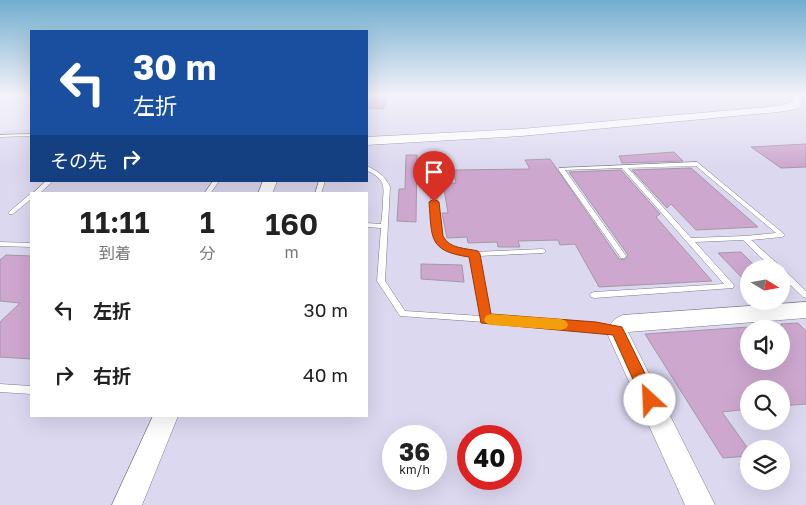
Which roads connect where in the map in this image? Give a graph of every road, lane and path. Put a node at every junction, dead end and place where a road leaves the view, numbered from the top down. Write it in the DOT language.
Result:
graph roads {
  1 [pos="661,120"];
  2 [pos="30,135"];
  3 [pos="0,136"];
  4 [pos="368,141"];
  5 [pos="624,166"];
  6 [pos="431,168"];
  7 [pos="368,169"];
  8 [pos="49,182"];
  9 [pos="37,192"];
  10 [pos="30,197"];
  11 [pos="11,214"];
  12 [pos="368,225"];
  13 [pos="383,226"];
  14 [pos="745,238"];
  15 [pos="689,240"];
  16 [pos="0,244"];
  17 [pos="30,245"];
  18 [pos="543,251"];
  19 [pos="474,254"];
  20 [pos="622,256"];
  21 [pos="768,260"];
  22 [pos="790,280"];
  23 [pos="594,295"];
  24 [pos="806,295"];
  25 [pos="806,310"];
  26 [pos="486,319"];
  27 [pos="617,331"];
  28 [pos="0,388"];
  29 [pos="30,390"];
  30 [pos="166,417"];
  31 [pos="127,505"];
  32 [pos="700,505"];
  1 -- 4 [label="street"];
  2 -- 3 [label="lane"];
  5 -- 14 [label="lane"];
  5 -- 15 [label="lane"];
  5 -- 20 [label="lane"];
  6 -- 19 [label="lane"];
  7 -- 13 [label="lane"];
  8 -- 9 [label="lane"];
  10 -- 11 [label="lane"];
  12 -- 13 [label="lane"];
  13 -- 26 [label="lane"];
  14 -- 15 [label="lane"];
  14 -- 21 [label="lane"];
  15 -- 23 [label="lane"];
  16 -- 17 [label="lane"];
  18 -- 19 [label="lane"];
  19 -- 26 [label="lane"];
  22 -- 24 [label="lane"];
  25 -- 27 [label="street"];
  26 -- 27 [label="lane"];
  27 -- 32 [label="street"];
  28 -- 29 [label="lane"];
  30 -- 31 [label="street"];
}
